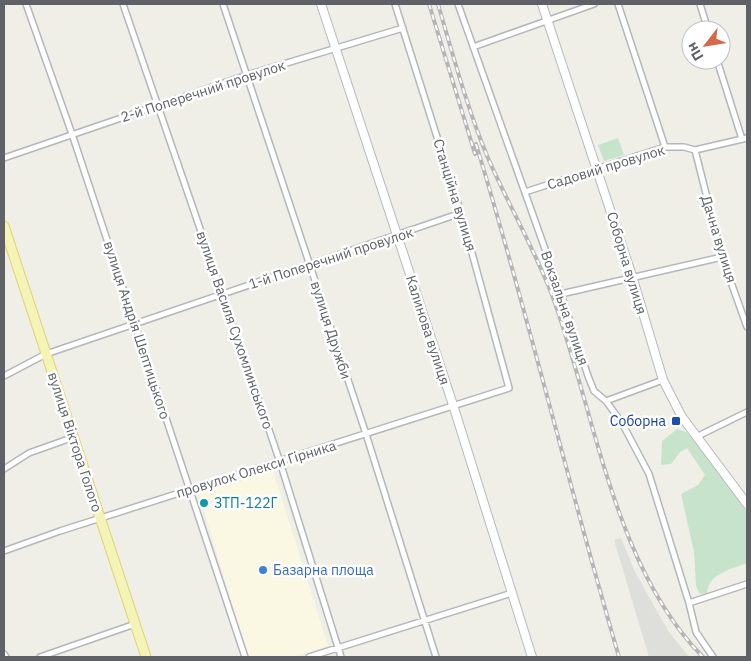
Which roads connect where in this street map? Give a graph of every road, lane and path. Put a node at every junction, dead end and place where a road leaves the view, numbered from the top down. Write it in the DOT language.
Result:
graph roads {
  1 [pos="26,4"];
  2 [pos="123,4"];
  3 [pos="223,4"];
  4 [pos="321,4"];
  5 [pos="395,4"];
  6 [pos="458,4"];
  7 [pos="542,4"];
  8 [pos="594,4"];
  9 [pos="618,4"];
  10 [pos="700,4"];
  11 [pos="547,20"];
  12 [pos="705,20"];
  13 [pos="403,28"];
  14 [pos="473,47"];
  15 [pos="336,48"];
  16 [pos="721,70"];
  17 [pos="247,76"];
  18 [pos="158,105"];
  19 [pos="72,134"];
  20 [pos="745,138"];
  21 [pos="665,147"];
  22 [pos="695,150"];
  23 [pos="4,158"];
  24 [pos="597,169"];
  25 [pos="525,192"];
  26 [pos="461,213"];
  27 [pos="4,226"];
  28 [pos="397,236"];
  29 [pos="722,257"];
  30 [pos="310,266"];
  31 [pos="632,276"];
  32 [pos="222,294"];
  33 [pos="561,294"];
  34 [pos="134,324"];
  35 [pos="747,327"];
  36 [pos="46,354"];
  37 [pos="4,376"];
  38 [pos="663,380"];
  39 [pos="509,388"];
  40 [pos="606,401"];
  41 [pos="454,408"];
  42 [pos="747,412"];
  43 [pos="366,434"];
  44 [pos="74,437"];
  45 [pos="696,437"];
  46 [pos="280,462"];
  47 [pos="4,469"];
  48 [pos="190,489"];
  49 [pos="747,504"];
  50 [pos="100,518"];
  51 [pos="4,551"];
  52 [pos="747,584"];
  53 [pos="512,592"];
  54 [pos="689,603"];
  55 [pos="424,620"];
  56 [pos="135,624"];
  57 [pos="338,648"];
  58 [pos="40,657"];
  59 [pos="146,657"];
  60 [pos="244,657"];
  61 [pos="310,657"];
  62 [pos="341,657"];
  63 [pos="436,657"];
  64 [pos="532,657"];
  65 [pos="713,657"];
  1 -- 19 [label="street, вулиця Андрія Шептицького"];
  2 -- 18 [label="street, вулиця Василя Сухомлинського"];
  3 -- 17 [label="street, вулиця Дружби"];
  4 -- 15 [label="street, Калинова вулиця"];
  5 -- 13 [label="street, Станційна вулиця"];
  6 -- 14 [label="street, Вокзальна вулиця"];
  7 -- 11 [label="street, Соборна вулиця"];
  8 -- 11 [label="street"];
  9 -- 21 [label="street"];
  10 -- 12 [label="street"];
  11 -- 14 [label="street"];
  11 -- 24 [label="street, Соборна вулиця"];
  13 -- 15 [label="street, 2-й Поперечний провулок"];
  13 -- 26 [label="street, Станційна вулиця"];
  14 -- 25 [label="street, Вокзальна вулиця"];
  15 -- 17 [label="street, 2-й Поперечний провулок"];
  15 -- 28 [label="street, Калинова вулиця"];
  16 -- 20 [label="street"];
  17 -- 18 [label="street, 2-й Поперечний провулок"];
  17 -- 30 [label="street, вулиця Дружби"];
  18 -- 19 [label="street, 2-й Поперечний провулок"];
  18 -- 32 [label="street, вулиця Василя Сухомлинського"];
  19 -- 23 [label="street, 2-й Поперечний провулок"];
  19 -- 34 [label="street, вулиця Андрія Шептицького"];
  20 -- 22 [label="street, Садовий провулок"];
  21 -- 22 [label="street, Садовий провулок"];
  21 -- 24 [label="street, Садовий провулок"];
  22 -- 29 [label="street, Дачна вулиця"];
  24 -- 25 [label="street, Садовий провулок"];
  24 -- 31 [label="street, Соборна вулиця"];
  25 -- 33 [label="street, Вокзальна вулиця"];
  26 -- 28 [label="street, 1-й Поперечний провулок"];
  26 -- 39 [label="street, Станційна вулиця"];
  27 -- 36 [label="main road, вулиця Віктора Голого"];
  28 -- 30 [label="street, 1-й Поперечний провулок"];
  28 -- 41 [label="street, Калинова вулиця"];
  29 -- 31 [label="street"];
  29 -- 35 [label="street, Дачна вулиця"];
  30 -- 32 [label="street, 1-й Поперечний провулок"];
  30 -- 43 [label="street, вулиця Дружби"];
  31 -- 33 [label="street"];
  31 -- 38 [label="street, Соборна вулиця"];
  32 -- 34 [label="street, 1-й Поперечний провулок"];
  32 -- 46 [label="street, вулиця Василя Сухомлинського"];
  33 -- 40 [label="street, Вокзальна вулиця"];
  34 -- 36 [label="street, 1-й Поперечний провулок"];
  34 -- 48 [label="street, вулиця Андрія Шептицького"];
  36 -- 37 [label="street, 1-й Поперечний провулок"];
  36 -- 44 [label="main road, вулиця Віктора Голого"];
  38 -- 40 [label="street"];
  38 -- 45 [label="street, Соборна вулиця"];
  39 -- 41 [label="street, провулок Олекси Гірника"];
  40 -- 54 [label="street, Вокзальна вулиця"];
  41 -- 43 [label="street, провулок Олекси Гірника"];
  41 -- 53 [label="street, Калинова вулиця"];
  42 -- 45 [label="street"];
  43 -- 46 [label="street, провулок Олекси Гірника"];
  43 -- 55 [label="street, вулиця Дружби"];
  44 -- 47 [label="street"];
  44 -- 50 [label="main road, вулиця Віктора Голого"];
  45 -- 49 [label="street, Соборна вулиця"];
  46 -- 48 [label="street, провулок Олекси Гірника"];
  46 -- 57 [label="street, вулиця Василя Сухомлинського"];
  48 -- 50 [label="street, провулок Олекси Гірника"];
  48 -- 60 [label="street, вулиця Андрія Шептицького"];
  50 -- 51 [label="street, провулок Олекси Гірника"];
  50 -- 56 [label="main road, вулиця Віктора Голого"];
  52 -- 54 [label="street"];
  53 -- 55 [label="street"];
  53 -- 64 [label="street, Калинова вулиця"];
  54 -- 65 [label="street, Вокзальна вулиця"];
  55 -- 57 [label="street"];
  55 -- 63 [label="street, вулиця Дружби"];
  56 -- 58 [label="street"];
  56 -- 59 [label="main road, вулиця Віктора Голого"];
  57 -- 61 [label="street"];
  57 -- 62 [label="street, вулиця Василя Сухомлинського"];
}
